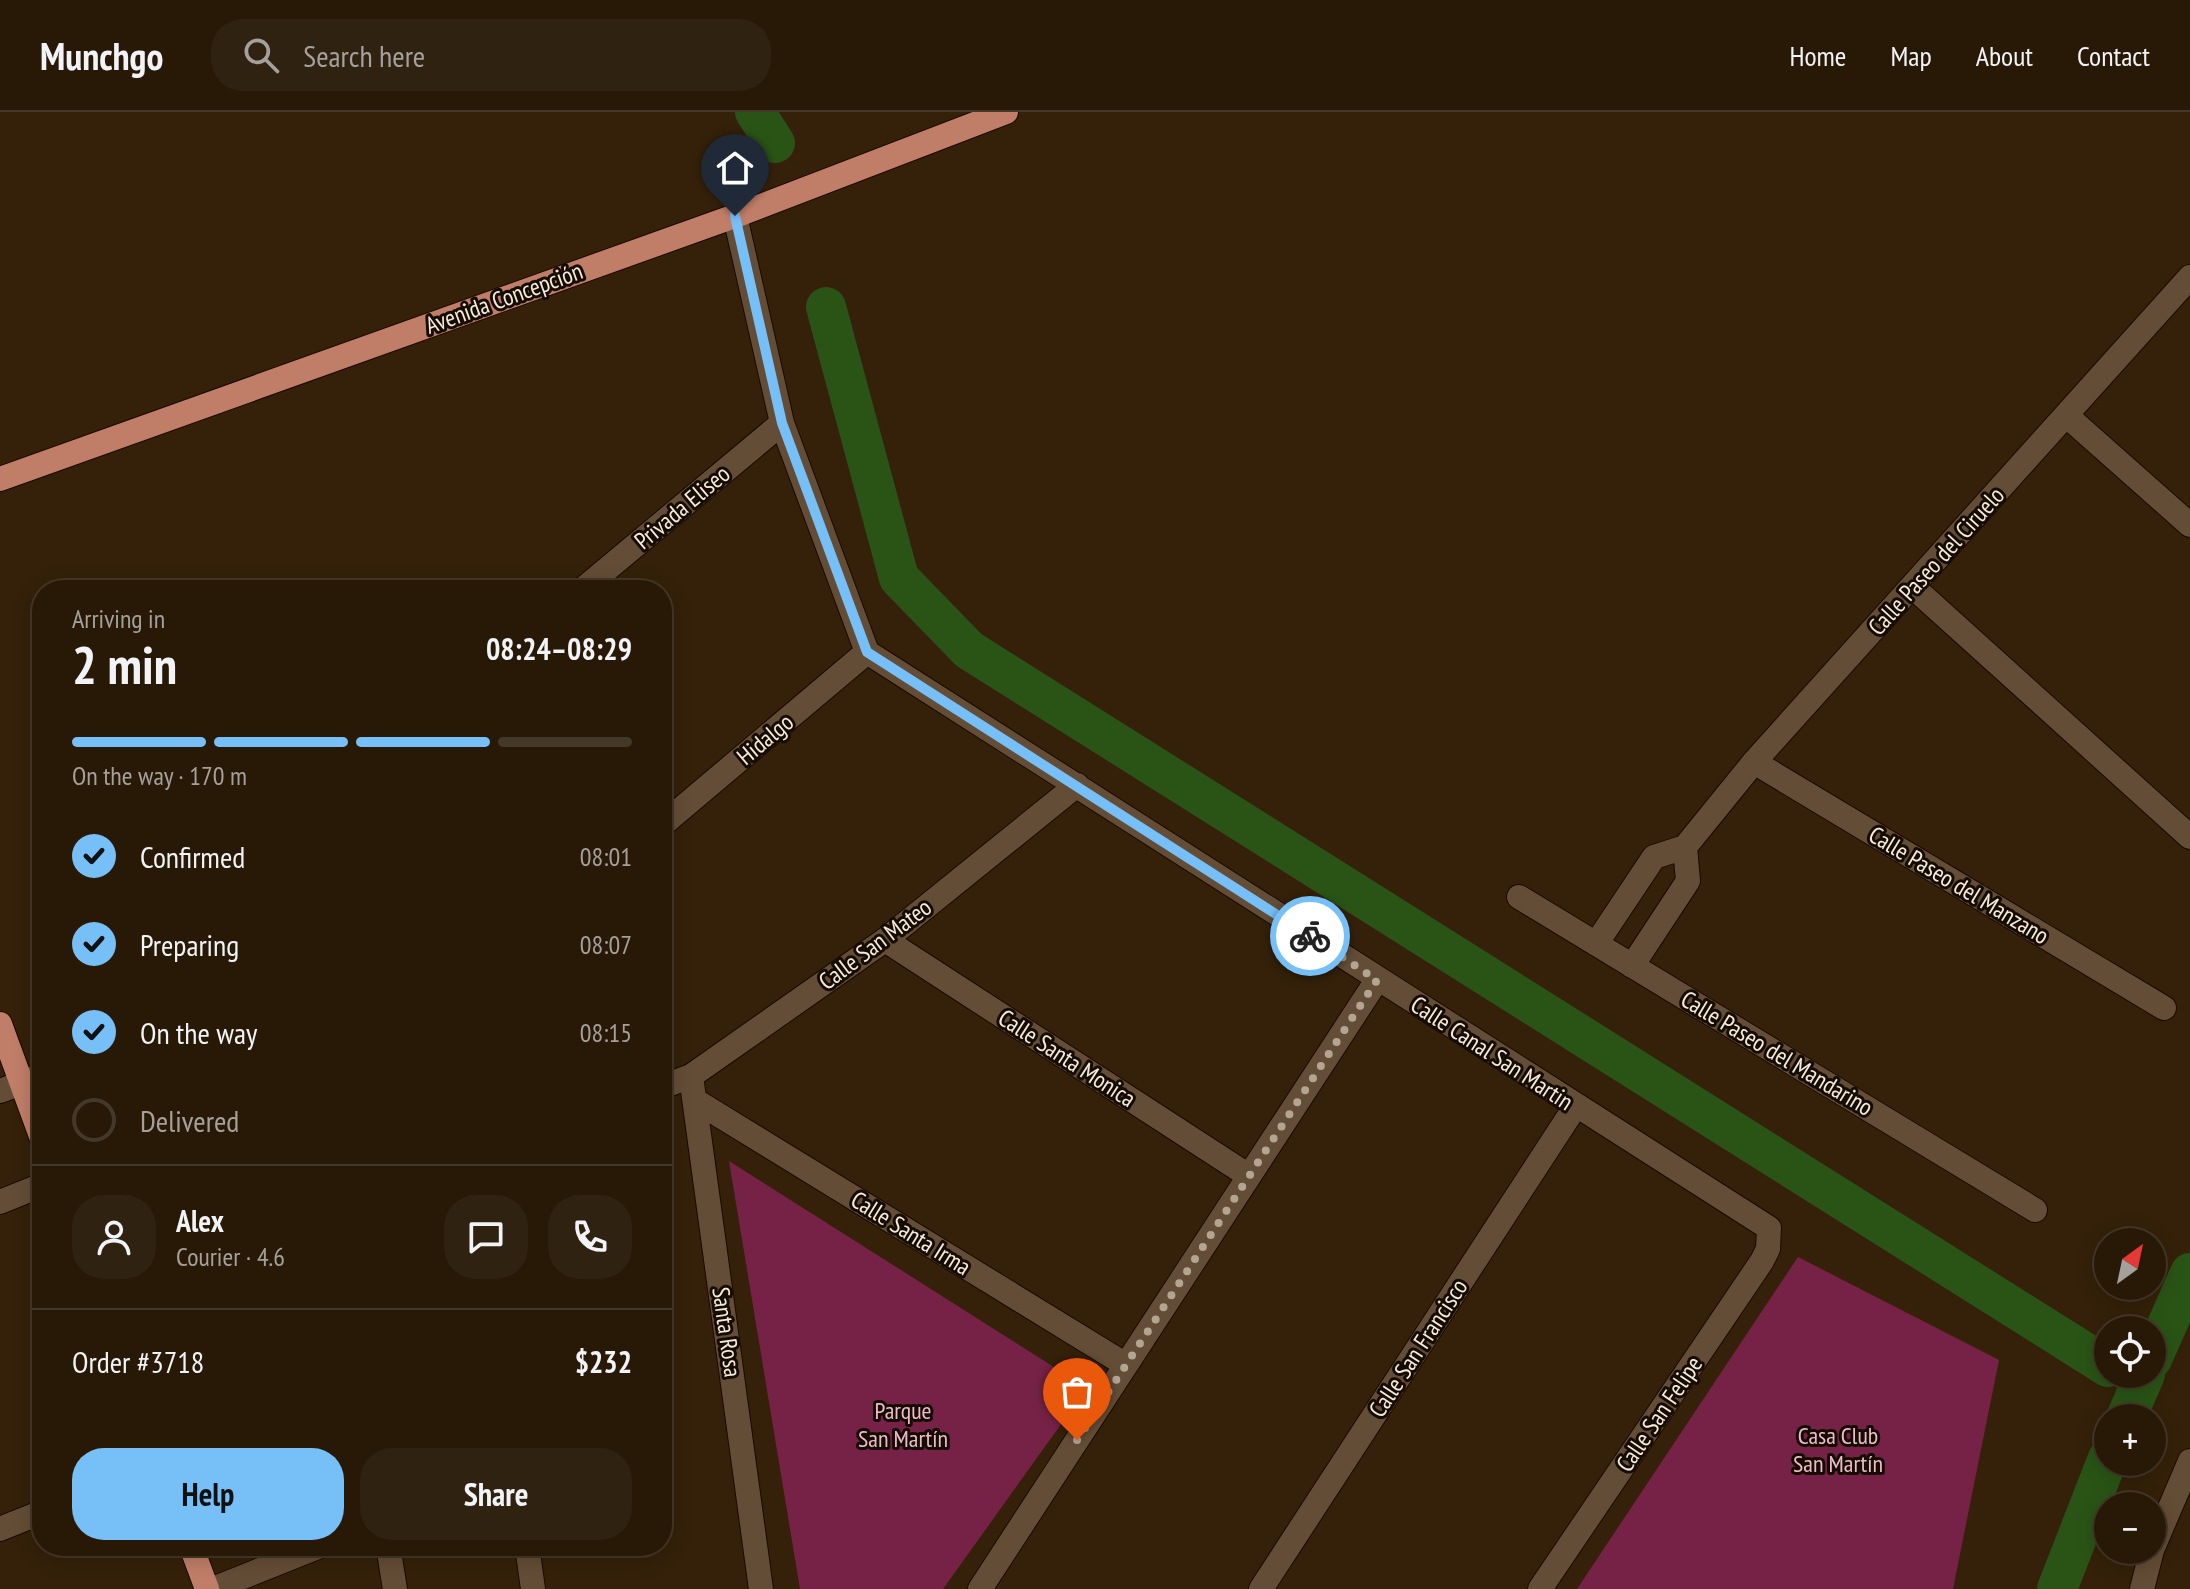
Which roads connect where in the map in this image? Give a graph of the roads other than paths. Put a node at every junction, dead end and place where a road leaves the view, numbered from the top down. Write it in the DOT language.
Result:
graph roads {
  1 [pos="1006,112"];
  2 [pos="735,216"];
  3 [pos="2190,277"];
  4 [pos="2067,416"];
  5 [pos="782,423"];
  6 [pos="0,479"];
  7 [pos="2190,525"];
  8 [pos="594,580"];
  9 [pos="1913,587"];
  10 [pos="867,652"];
  11 [pos="1754,762"];
  12 [pos="1077,785"];
  13 [pos="672,817"];
  14 [pos="2190,837"];
  15 [pos="1685,847"];
  16 [pos="1519,897"];
  17 [pos="885,940"];
  18 [pos="1596,944"];
  19 [pos="1632,966"];
  20 [pos="1377,980"];
  21 [pos="2164,1008"];
  22 [pos="0,1024"];
  23 [pos="691,1076"];
  24 [pos="21,1083"];
  25 [pos="672,1083"];
  26 [pos="696,1101"];
  27 [pos="1575,1107"];
  28 [pos="32,1112"];
  29 [pos="1249,1176"];
  30 [pos="32,1189"];
  31 [pos="0,1202"];
  32 [pos="2035,1210"];
  33 [pos="1770,1236"];
  34 [pos="1126,1365"];
  35 [pos="2190,1461"];
  36 [pos="32,1516"];
  37 [pos="2166,1517"];
  38 [pos="0,1529"];
  39 [pos="195,1556"];
  40 [pos="294,1556"];
  41 [pos="390,1556"];
  42 [pos="528,1556"];
  43 [pos="2148,1564"];
  44 [pos="210,1589"];
  45 [pos="395,1589"];
  46 [pos="533,1589"];
  47 [pos="761,1589"];
  48 [pos="980,1589"];
  49 [pos="1261,1589"];
  50 [pos="1540,1589"];
  51 [pos="2142,1589"];
  1 -- 2 [label="main road, Avenida Concepción"];
  2 -- 5 [label="street"];
  2 -- 6 [label="main road, Avenida Concepción"];
  3 -- 4 [label="street, Calle Paseo del Ciruelo"];
  4 -- 7 [label="street"];
  4 -- 9 [label="street, Calle Paseo del Ciruelo"];
  5 -- 8 [label="street, Privada Eliseo"];
  5 -- 10 [label="street"];
  9 -- 11 [label="street, Calle Paseo del Ciruelo"];
  9 -- 14 [label="street"];
  10 -- 12 [label="street, Calle Canal San Martin"];
  10 -- 13 [label="street, Hidalgo"];
  11 -- 15 [label="street, Calle Paseo del Ciruelo"];
  11 -- 21 [label="street, Calle Paseo del Manzano"];
  12 -- 17 [label="street, Calle San Mateo"];
  12 -- 20 [label="street, Calle Canal San Martin"];
  15 -- 18 [label="street, Calle Paseo del Ciruelo"];
  15 -- 19 [label="street"];
  16 -- 18 [label="street, Calle Paseo del Mandarino"];
  17 -- 23 [label="street, Calle San Mateo"];
  17 -- 29 [label="street, Calle Santa Monica"];
  18 -- 19 [label="street, Calle Paseo del Mandarino"];
  19 -- 32 [label="street, Calle Paseo del Mandarino"];
  20 -- 27 [label="street, Calle Canal San Martin"];
  20 -- 29 [label="street"];
  22 -- 24 [label="main road"];
  23 -- 25 [label="street, Calle San Mateo"];
  23 -- 26 [label="street, Santa Rosa"];
  24 -- 28 [label="main road"];
  26 -- 34 [label="street, Calle Santa Irma"];
  26 -- 47 [label="street, Santa Rosa"];
  27 -- 33 [label="street, Calle Canal San Martin"];
  27 -- 49 [label="street, Calle San Francisco"];
  29 -- 34 [label="street"];
  30 -- 31 [label="street"];
  33 -- 50 [label="street, Calle San Felipe"];
  34 -- 48 [label="street"];
  35 -- 37 [label="street"];
  36 -- 38 [label="street"];
  39 -- 44 [label="main road"];
  40 -- 44 [label="street"];
  41 -- 45 [label="street"];
  42 -- 46 [label="street"];
  43 -- 51 [label="street"];
}
